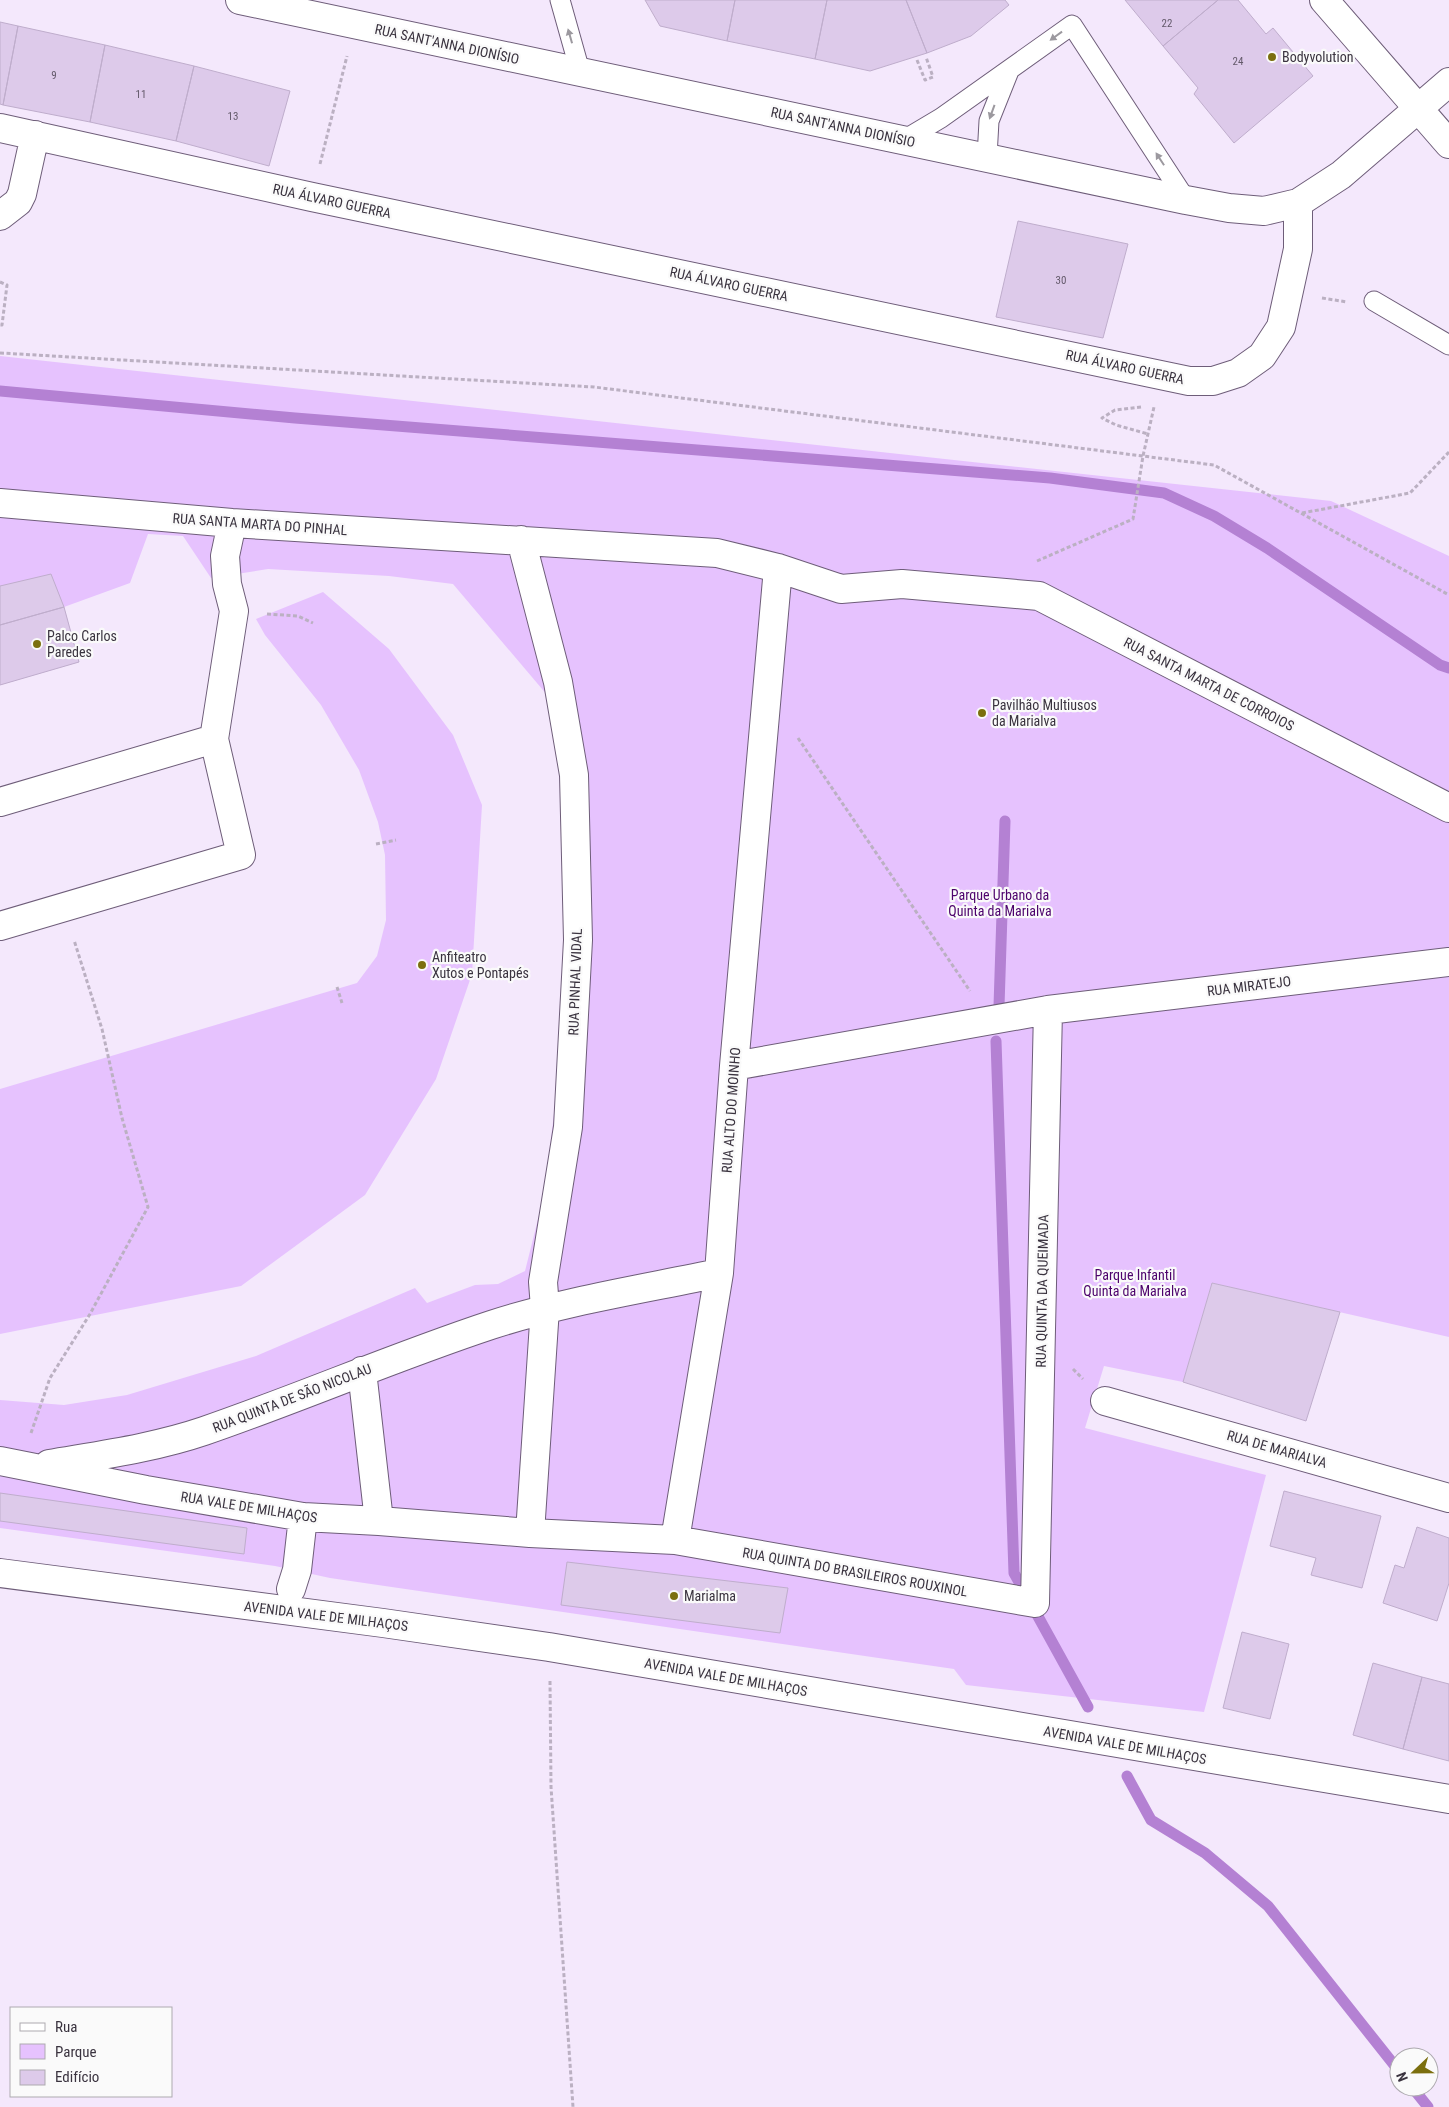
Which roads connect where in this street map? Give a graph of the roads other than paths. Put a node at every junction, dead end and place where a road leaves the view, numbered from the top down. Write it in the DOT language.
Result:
graph roads {
  1 [pos="560,0"];
  2 [pos="1324,0"];
  3 [pos="249,1"];
  4 [pos="1009,70"];
  5 [pos="580,71"];
  6 [pos="1449,82"];
  7 [pos="1417,108"];
  8 [pos="0,128"];
  9 [pos="34,136"];
  10 [pos="904,140"];
  11 [pos="1449,144"];
  12 [pos="987,157"];
  13 [pos="1186,200"];
  14 [pos="1298,203"];
  15 [pos="0,216"];
  16 [pos="1374,301"];
  17 [pos="1449,345"];
  18 [pos="0,503"];
  19 [pos="232,523"];
  20 [pos="521,540"];
  21 [pos="778,568"];
  22 [pos="214,739"];
  23 [pos="0,802"];
  24 [pos="1449,808"];
  25 [pos="0,926"];
  26 [pos="1449,962"];
  27 [pos="1048,1010"];
  28 [pos="734,1066"];
  29 [pos="719,1273"];
  30 [pos="544,1295"];
  31 [pos="362,1372"];
  32 [pos="1105,1401"];
  33 [pos="18,1464"];
  34 [pos="1449,1498"];
  35 [pos="303,1518"];
  36 [pos="379,1521"];
  37 [pos="530,1533"];
  38 [pos="676,1540"];
  39 [pos="0,1573"];
  40 [pos="291,1600"];
  41 [pos="1023,1601"];
  42 [pos="1449,1799"];
  5 -- 1 [label="lane, one-way"];
  2 -- 7 [label="street"];
  3 -- 5 [label="street, RUA SANT'ANNA DIONÍSIO"];
  4 -- 10 [label="lane"];
  4 -- 12 [label="lane, one-way"];
  13 -- 4 [label="lane, one-way"];
  5 -- 10 [label="street, RUA SANT'ANNA DIONÍSIO"];
  6 -- 7 [label="street, RUA SANT'ANNA DIONÍSIO"];
  7 -- 11 [label="street"];
  7 -- 14 [label="street, RUA SANT'ANNA DIONÍSIO"];
  8 -- 9 [label="street, RUA ÁLVARO GUERRA"];
  9 -- 14 [label="street, RUA ÁLVARO GUERRA"];
  9 -- 15 [label="street"];
  10 -- 12 [label="street, RUA SANT'ANNA DIONÍSIO"];
  12 -- 13 [label="street, RUA SANT'ANNA DIONÍSIO"];
  13 -- 14 [label="street, RUA SANT'ANNA DIONÍSIO"];
  16 -- 17 [label="lane"];
  18 -- 19 [label="street, RUA SANTA MARTA DO PINHAL"];
  19 -- 20 [label="street, RUA SANTA MARTA DO PINHAL"];
  19 -- 22 [label="street"];
  20 -- 21 [label="street, RUA SANTA MARTA DO PINHAL"];
  20 -- 30 [label="street, RUA PINHAL VIDAL"];
  21 -- 24 [label="street, RUA SANTA MARTA DE CORROIOS"];
  21 -- 28 [label="street, RUA ALTO DO MOINHO"];
  22 -- 23 [label="street"];
  22 -- 25 [label="street"];
  26 -- 27 [label="street, RUA MIRATEJO"];
  27 -- 28 [label="street"];
  27 -- 41 [label="street, RUA QUINTA DA QUEIMADA"];
  28 -- 29 [label="street, RUA ALTO DO MOINHO"];
  29 -- 30 [label="street, RUA QUINTA DE SÃO NICOLAU"];
  29 -- 38 [label="street, RUA ALTO DO MOINHO"];
  30 -- 31 [label="street, RUA QUINTA DE SÃO NICOLAU"];
  30 -- 37 [label="street, RUA PINHAL VIDAL"];
  31 -- 33 [label="street, RUA QUINTA DE SÃO NICOLAU"];
  31 -- 36 [label="street"];
  32 -- 34 [label="street, RUA DE MARIALVA"];
  33 -- 35 [label="street, RUA VALE DE MILHAÇOS"];
  35 -- 36 [label="street, RUA VALE DE MILHAÇOS"];
  35 -- 40 [label="street"];
  36 -- 37 [label="street, RUA VALE DE MILHAÇOS"];
  37 -- 38 [label="street, RUA QUINTA DO BRASILEIROS ROUXINOL"];
  38 -- 41 [label="street, RUA QUINTA DO BRASILEIROS ROUXINOL"];
  39 -- 40 [label="street, AVENIDA VALE DE MILHAÇOS"];
  40 -- 42 [label="street, AVENIDA VALE DE MILHAÇOS"];
}
